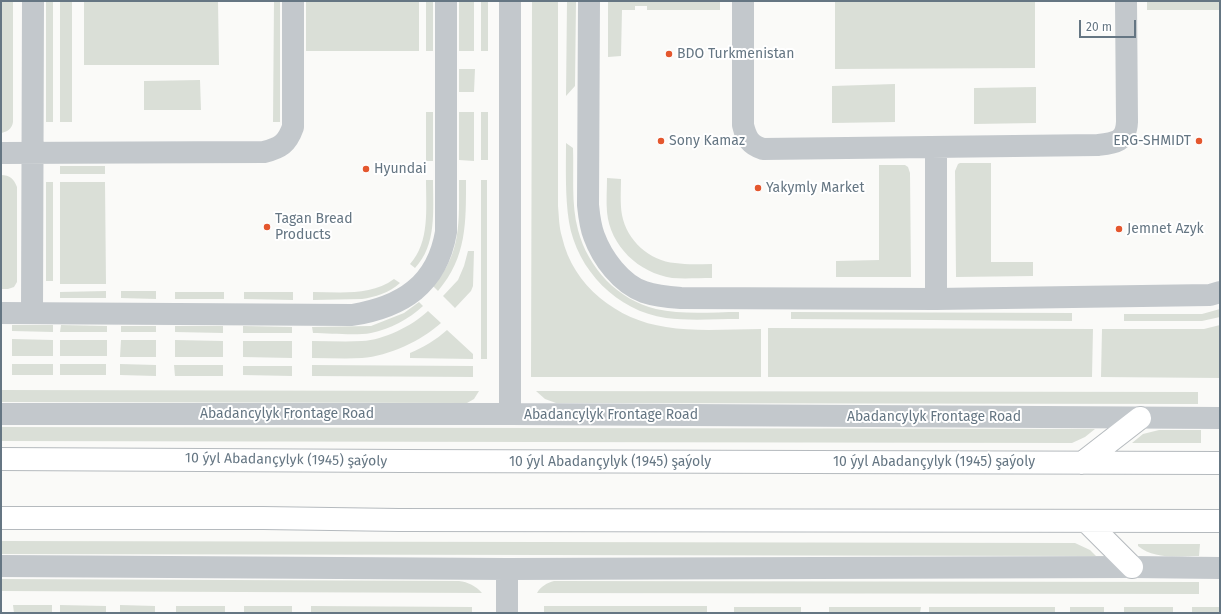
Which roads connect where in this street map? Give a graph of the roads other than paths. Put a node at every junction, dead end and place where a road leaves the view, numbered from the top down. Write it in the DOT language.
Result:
graph roads {
  1 [pos="33,1"];
  2 [pos="293,1"];
  3 [pos="446,1"];
  4 [pos="510,1"];
  5 [pos="589,1"];
  6 [pos="742,1"];
  7 [pos="1126,1"];
  8 [pos="936,147"];
  9 [pos="1,153"];
  10 [pos="32,153"];
  11 [pos="1220,292"];
  12 [pos="936,299"];
  13 [pos="32,313"];
  14 [pos="1,314"];
  15 [pos="1,414"];
  16 [pos="510,414"];
  17 [pos="1140,418"];
  18 [pos="1220,418"];
  19 [pos="1,459"];
  20 [pos="1082,462"];
  21 [pos="1220,463"];
  22 [pos="1,518"];
  23 [pos="1086,521"];
  24 [pos="1220,521"];
  25 [pos="1,566"];
  26 [pos="1132,567"];
  27 [pos="1220,568"];
  28 [pos="507,569"];
  29 [pos="507,613"];
  1 -- 10 [label="street"];
  2 -- 10 [label="street"];
  3 -- 13 [label="street"];
  4 -- 16 [label="street"];
  5 -- 12 [label="street"];
  6 -- 8 [label="street"];
  7 -- 8 [label="street"];
  8 -- 12 [label="street"];
  9 -- 10 [label="street"];
  10 -- 13 [label="street"];
  11 -- 12 [label="street"];
  13 -- 14 [label="street"];
  15 -- 16 [label="street, Abadancylyk Frontage Road"];
  16 -- 17 [label="street, Abadancylyk Frontage Road"];
  17 -- 18 [label="street, Abadancylyk Frontage Road"];
  17 -- 20 [label="main road"];
  19 -- 20 [label="main road, 10 ýyl Abadançylyk (1945) şaýoly"];
  20 -- 21 [label="main road, 10 ýyl Abadançylyk (1945) şaýoly"];
  22 -- 23 [label="main road"];
  23 -- 24 [label="main road"];
  23 -- 26 [label="main road"];
  25 -- 28 [label="street"];
  26 -- 27 [label="street"];
  26 -- 28 [label="street"];
  28 -- 29 [label="street"];
}
